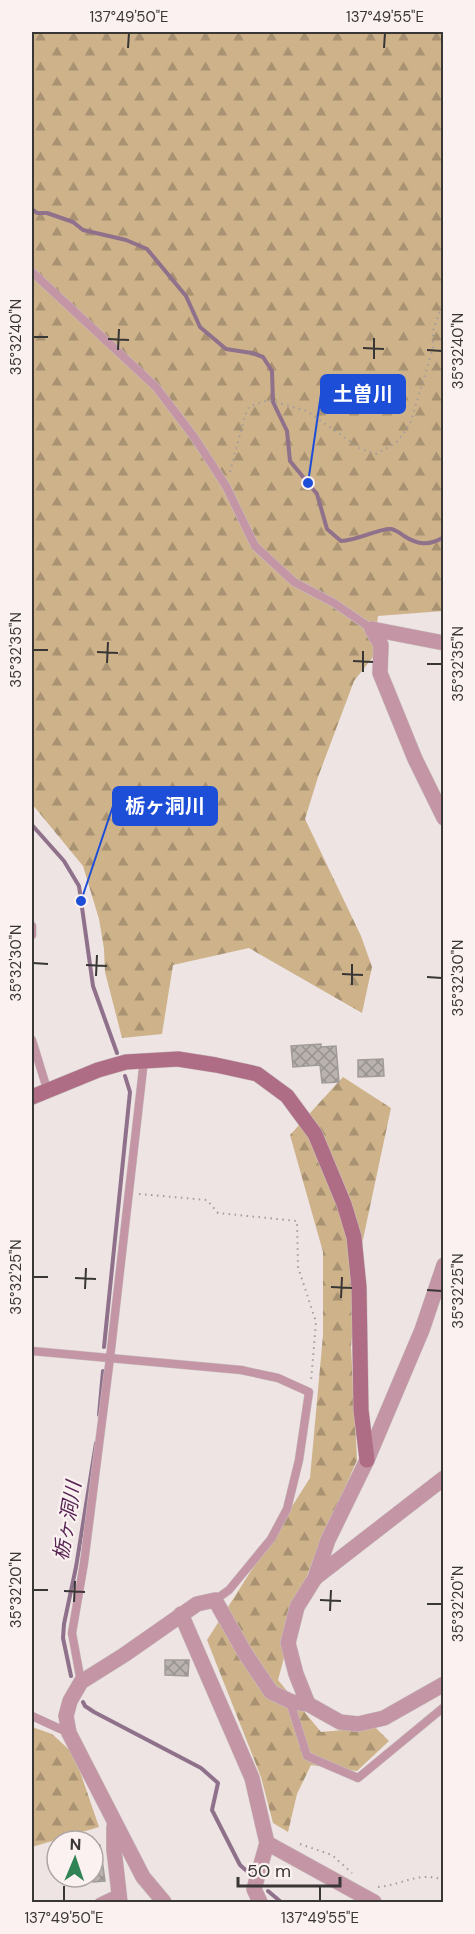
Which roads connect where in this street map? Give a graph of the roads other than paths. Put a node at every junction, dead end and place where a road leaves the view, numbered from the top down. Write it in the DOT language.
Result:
graph roads {
  1 [pos="32,272"];
  2 [pos="372,629"];
  3 [pos="444,643"];
  4 [pos="444,818"];
  5 [pos="32,926"];
  6 [pos="32,935"];
  7 [pos="32,1040"];
  8 [pos="144,1060"];
  9 [pos="47,1089"];
  10 [pos="32,1097"];
  11 [pos="444,1265"];
  12 [pos="32,1351"];
  13 [pos="110,1358"];
  14 [pos="368,1460"];
  15 [pos="444,1478"];
  16 [pos="315,1578"];
  17 [pos="215,1600"];
  18 [pos="181,1614"];
  19 [pos="81,1682"];
  20 [pos="444,1683"];
  21 [pos="289,1701"];
  22 [pos="308,1704"];
  23 [pos="444,1707"];
  24 [pos="32,1716"];
  25 [pos="69,1733"];
  26 [pos="114,1824"];
  27 [pos="267,1843"];
  28 [pos="119,1898"];
  29 [pos="99,1902"];
  30 [pos="164,1902"];
  31 [pos="260,1902"];
  32 [pos="374,1902"];
  1 -- 2 [label="lane"];
  2 -- 3 [label="street"];
  2 -- 4 [label="street"];
  5 -- 6 [label="lane"];
  7 -- 9 [label="lane"];
  8 -- 9 [label="street"];
  8 -- 13 [label="lane"];
  8 -- 14 [label="street"];
  9 -- 10 [label="street"];
  11 -- 14 [label="street"];
  12 -- 13 [label="lane"];
  13 -- 17 [label="lane"];
  13 -- 19 [label="lane"];
  14 -- 16 [label="street"];
  15 -- 16 [label="street"];
  16 -- 22 [label="street"];
  17 -- 18 [label="street"];
  17 -- 21 [label="street"];
  18 -- 19 [label="street"];
  18 -- 27 [label="street"];
  19 -- 25 [label="street"];
  20 -- 22 [label="street"];
  21 -- 22 [label="street"];
  21 -- 23 [label="lane"];
  24 -- 25 [label="lane"];
  25 -- 26 [label="street"];
  26 -- 28 [label="street"];
  26 -- 30 [label="street"];
  27 -- 31 [label="street"];
  27 -- 32 [label="street"];
  28 -- 29 [label="lane"];
}
